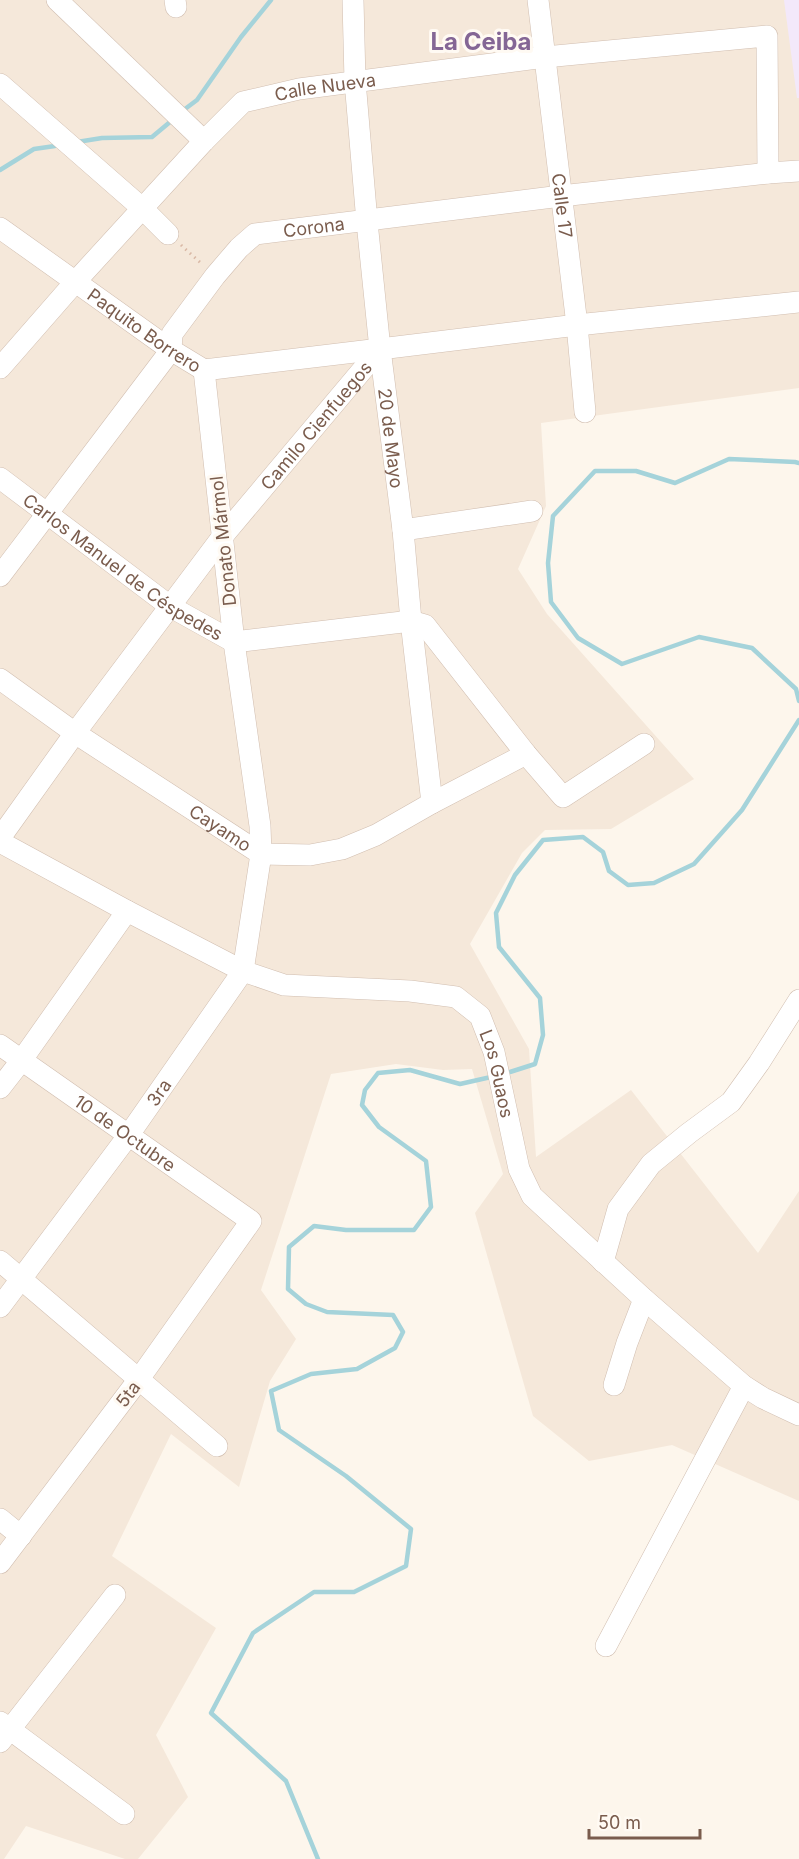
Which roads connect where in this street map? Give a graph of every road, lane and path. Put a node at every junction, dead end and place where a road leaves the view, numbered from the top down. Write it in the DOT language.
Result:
graph roads {
  1 [pos="57,0"];
  2 [pos="353,0"];
  3 [pos="538,0"];
  4 [pos="545,57"];
  5 [pos="355,81"];
  6 [pos="0,84"];
  7 [pos="204,141"];
  8 [pos="799,171"];
  9 [pos="768,172"];
  10 [pos="561,196"];
  11 [pos="143,209"];
  12 [pos="367,222"];
  13 [pos="0,228"];
  14 [pos="168,234"];
  15 [pos="215,276"];
  16 [pos="76,281"];
  17 [pos="799,302"];
  18 [pos="577,325"];
  19 [pos="380,349"];
  20 [pos="171,350"];
  21 [pos="0,368"];
  22 [pos="204,370"];
  23 [pos="585,412"];
  24 [pos="0,478"];
  25 [pos="532,511"];
  26 [pos="47,514"];
  27 [pos="403,530"];
  28 [pos="222,537"];
  29 [pos="0,576"];
  30 [pos="171,607"];
  31 [pos="411,621"];
  32 [pos="234,642"];
  33 [pos="0,679"];
  34 [pos="75,733"];
  35 [pos="644,744"];
  36 [pos="526,754"];
  37 [pos="432,803"];
  38 [pos="0,840"];
  39 [pos="261,854"];
  40 [pos="127,911"];
  41 [pos="243,971"];
  42 [pos="799,1000"];
  43 [pos="0,1045"];
  44 [pos="21,1061"];
  45 [pos="0,1088"];
  46 [pos="128,1136"];
  47 [pos="251,1221"];
  48 [pos="0,1261"];
  49 [pos="603,1262"];
  50 [pos="21,1279"];
  51 [pos="644,1299"];
  52 [pos="0,1307"];
  53 [pos="139,1379"];
  54 [pos="614,1385"];
  55 [pos="744,1386"];
  56 [pos="798,1412"];
  57 [pos="217,1446"];
  58 [pos="0,1519"];
  59 [pos="21,1536"];
  60 [pos="0,1563"];
  61 [pos="115,1595"];
  62 [pos="606,1646"];
  63 [pos="3,1731"];
  64 [pos="124,1814"];
  1 -- 7 [label="street"];
  2 -- 5 [label="street, 20 de Mayo"];
  3 -- 4 [label="street, Calle 17"];
  4 -- 5 [label="street, Calle Nueva"];
  4 -- 9 [label="street, Calle Nueva"];
  4 -- 10 [label="street, Calle 17"];
  5 -- 7 [label="street, Calle Nueva"];
  5 -- 12 [label="street, 20 de Mayo"];
  6 -- 11 [label="street"];
  7 -- 11 [label="street, Calle Nueva"];
  8 -- 9 [label="street, Corona"];
  9 -- 10 [label="street, Corona"];
  10 -- 12 [label="street, Corona"];
  10 -- 18 [label="street, Calle 17"];
  11 -- 14 [label="street"];
  11 -- 16 [label="street, Calle Nueva"];
  12 -- 15 [label="street, Corona"];
  12 -- 19 [label="street, 20 de Mayo"];
  13 -- 16 [label="street, Paquito Borrero"];
  14 -- 15 [label="path"];
  15 -- 20 [label="street, Corona"];
  16 -- 20 [label="street, Paquito Borrero"];
  16 -- 21 [label="street, Calle Nueva"];
  17 -- 18 [label="street, Camilo Cienfuegos"];
  18 -- 19 [label="street, Camilo Cienfuegos"];
  18 -- 23 [label="street, Calle 17"];
  19 -- 22 [label="street, Paquito Borrero"];
  19 -- 27 [label="street, 20 de Mayo"];
  19 -- 28 [label="street, Camilo Cienfuegos"];
  20 -- 22 [label="street, Paquito Borrero"];
  20 -- 26 [label="street, Corona"];
  22 -- 28 [label="street, Donato Mármol"];
  24 -- 26 [label="street, Carlos Manuel de Céspedes"];
  25 -- 27 [label="street"];
  26 -- 29 [label="street, Corona"];
  26 -- 30 [label="street, Carlos Manuel de Céspedes"];
  27 -- 31 [label="street, 20 de Mayo"];
  28 -- 30 [label="street, Camilo Cienfuegos"];
  28 -- 32 [label="street, Donato Mármol"];
  30 -- 32 [label="street, Carlos Manuel de Céspedes"];
  30 -- 34 [label="street, Camilo Cienfuegos"];
  31 -- 32 [label="street, Carlos Manuel de Céspedes"];
  31 -- 36 [label="street"];
  31 -- 37 [label="street, 20 de Mayo"];
  32 -- 39 [label="street, Donato Mármol"];
  33 -- 34 [label="street, Cayamo"];
  34 -- 38 [label="street, Camilo Cienfuegos"];
  34 -- 39 [label="street, Cayamo"];
  35 -- 36 [label="street"];
  36 -- 37 [label="street, Cayamo"];
  37 -- 39 [label="street, Cayamo"];
  38 -- 40 [label="street, Los Guaos"];
  39 -- 41 [label="street, 3ra"];
  40 -- 41 [label="street, Los Guaos"];
  40 -- 44 [label="street"];
  41 -- 46 [label="street, 3ra"];
  41 -- 49 [label="street, Los Guaos"];
  42 -- 49 [label="street"];
  43 -- 44 [label="street, 10 de Octubre"];
  44 -- 45 [label="street"];
  44 -- 46 [label="street, 10 de Octubre"];
  46 -- 47 [label="street, 10 de Octubre"];
  46 -- 50 [label="street, 3ra"];
  47 -- 53 [label="street, 5ta"];
  48 -- 50 [label="street"];
  49 -- 51 [label="street, Los Guaos"];
  50 -- 52 [label="street, 3ra"];
  50 -- 53 [label="street"];
  51 -- 54 [label="street"];
  51 -- 55 [label="street, Los Guaos"];
  53 -- 57 [label="street"];
  53 -- 59 [label="street, 5ta"];
  55 -- 56 [label="street, Los Guaos"];
  55 -- 62 [label="street"];
  58 -- 59 [label="street"];
  59 -- 60 [label="street, 5ta"];
  61 -- 63 [label="street"];
  63 -- 64 [label="street"];
}
